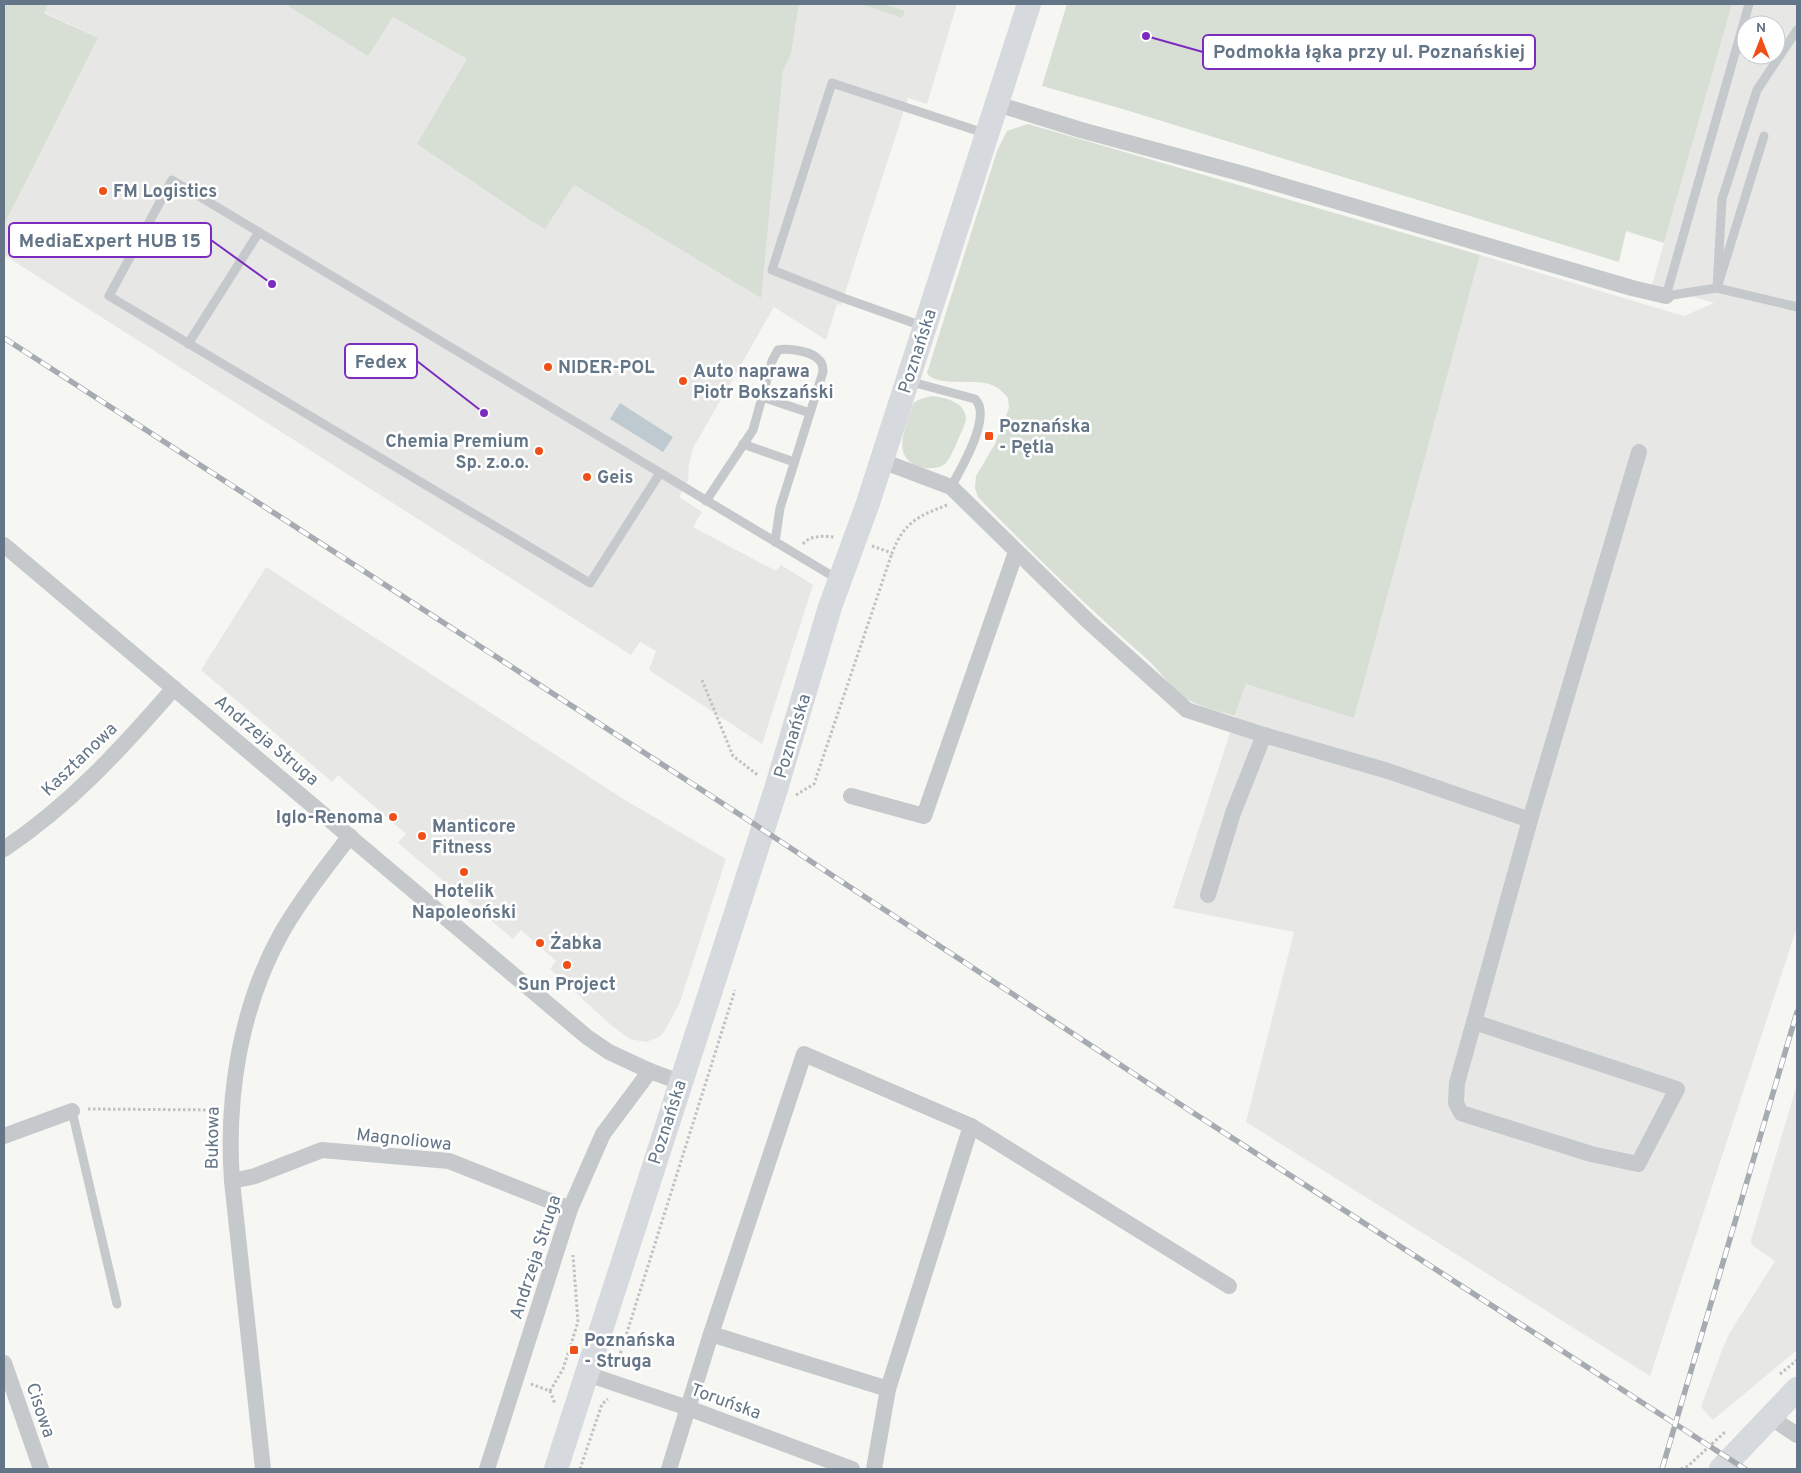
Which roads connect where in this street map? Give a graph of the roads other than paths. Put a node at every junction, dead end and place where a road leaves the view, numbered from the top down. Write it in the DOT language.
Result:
graph roads {
  1 [pos="1029,4"];
  2 [pos="1749,4"];
  3 [pos="1797,30"];
  4 [pos="996,104"];
  5 [pos="987,134"];
  6 [pos="1764,136"];
  7 [pos="259,232"];
  8 [pos="1717,288"];
  9 [pos="1666,296"];
  10 [pos="1797,307"];
  11 [pos="925,327"];
  12 [pos="188,344"];
  13 [pos="908,380"];
  14 [pos="762,397"];
  15 [pos="810,413"];
  16 [pos="743,444"];
  17 [pos="1639,452"];
  18 [pos="794,462"];
  19 [pos="882,462"];
  20 [pos="660,473"];
  21 [pos="951,487"];
  22 [pos="706,500"];
  23 [pos="775,542"];
  24 [pos="4,545"];
  25 [pos="1016,552"];
  26 [pos="839,580"];
  27 [pos="174,688"];
  28 [pos="1264,735"];
  29 [pos="852,796"];
  30 [pos="1530,820"];
  31 [pos="350,836"];
  32 [pos="4,849"];
  33 [pos="1208,895"];
  34 [pos="1474,1022"];
  35 [pos="650,1071"];
  36 [pos="680,1082"];
  37 [pos="72,1111"];
  38 [pos="970,1126"];
  39 [pos="4,1136"];
  40 [pos="232,1181"];
  41 [pos="570,1210"];
  42 [pos="1229,1286"];
  43 [pos="117,1304"];
  44 [pos="711,1334"];
  45 [pos="4,1363"];
  46 [pos="586,1374"];
  47 [pos="888,1389"];
  48 [pos="1797,1389"];
  49 [pos="688,1408"];
  50 [pos="1770,1417"];
  51 [pos="1797,1435"];
  52 [pos="40,1469"];
  53 [pos="263,1469"];
  54 [pos="487,1469"];
  55 [pos="556,1469"];
  56 [pos="670,1469"];
  57 [pos="852,1469"];
  58 [pos="874,1469"];
  59 [pos="1721,1469"];
  1 -- 4 [label="main road, Poznańska"];
  2 -- 9 [label="lane"];
  3 -- 8 [label="lane"];
  4 -- 5 [label="main road, Poznańska"];
  4 -- 9 [label="street"];
  5 -- 11 [label="main road, Poznańska"];
  5 -- 11 [label="lane"];
  6 -- 8 [label="lane"];
  7 -- 12 [label="lane"];
  7 -- 12 [label="lane"];
  7 -- 20 [label="lane"];
  8 -- 9 [label="lane"];
  8 -- 10 [label="lane"];
  11 -- 13 [label="main road, Poznańska"];
  12 -- 20 [label="lane"];
  13 -- 19 [label="main road, Poznańska"];
  13 -- 21 [label="lane"];
  14 -- 15 [label="lane"];
  14 -- 15 [label="lane"];
  14 -- 16 [label="lane"];
  15 -- 18 [label="lane"];
  16 -- 18 [label="lane"];
  16 -- 22 [label="lane"];
  17 -- 30 [label="street"];
  18 -- 23 [label="lane"];
  19 -- 21 [label="street"];
  19 -- 26 [label="main road, Poznańska"];
  20 -- 22 [label="lane"];
  21 -- 25 [label="street"];
  22 -- 23 [label="lane"];
  23 -- 26 [label="lane"];
  24 -- 27 [label="street, Andrzeja Struga"];
  25 -- 28 [label="street"];
  25 -- 29 [label="street"];
  26 -- 36 [label="main road, Poznańska"];
  27 -- 31 [label="street, Andrzeja Struga"];
  27 -- 32 [label="street, Kasztanowa"];
  28 -- 30 [label="street"];
  28 -- 33 [label="street"];
  30 -- 34 [label="street"];
  31 -- 35 [label="street, Andrzeja Struga"];
  31 -- 40 [label="street, Bukowa"];
  34 -- 34 [label="street"];
  35 -- 36 [label="street, Andrzeja Struga"];
  35 -- 41 [label="street, Andrzeja Struga"];
  36 -- 46 [label="main road, Poznańska"];
  37 -- 39 [label="street"];
  37 -- 43 [label="lane"];
  38 -- 42 [label="street"];
  38 -- 44 [label="street"];
  38 -- 47 [label="street"];
  40 -- 41 [label="street, Magnoliowa"];
  40 -- 53 [label="street, Bukowa"];
  41 -- 54 [label="street, Andrzeja Struga"];
  44 -- 47 [label="street"];
  44 -- 49 [label="street"];
  45 -- 52 [label="street, Cisowa"];
  46 -- 49 [label="street, Toruńska"];
  46 -- 55 [label="main road, Poznańska"];
  47 -- 58 [label="street"];
  48 -- 50 [label="main road"];
  49 -- 56 [label="street"];
  49 -- 57 [label="street, Toruńska"];
  50 -- 51 [label="street"];
  50 -- 59 [label="main road"];
}
